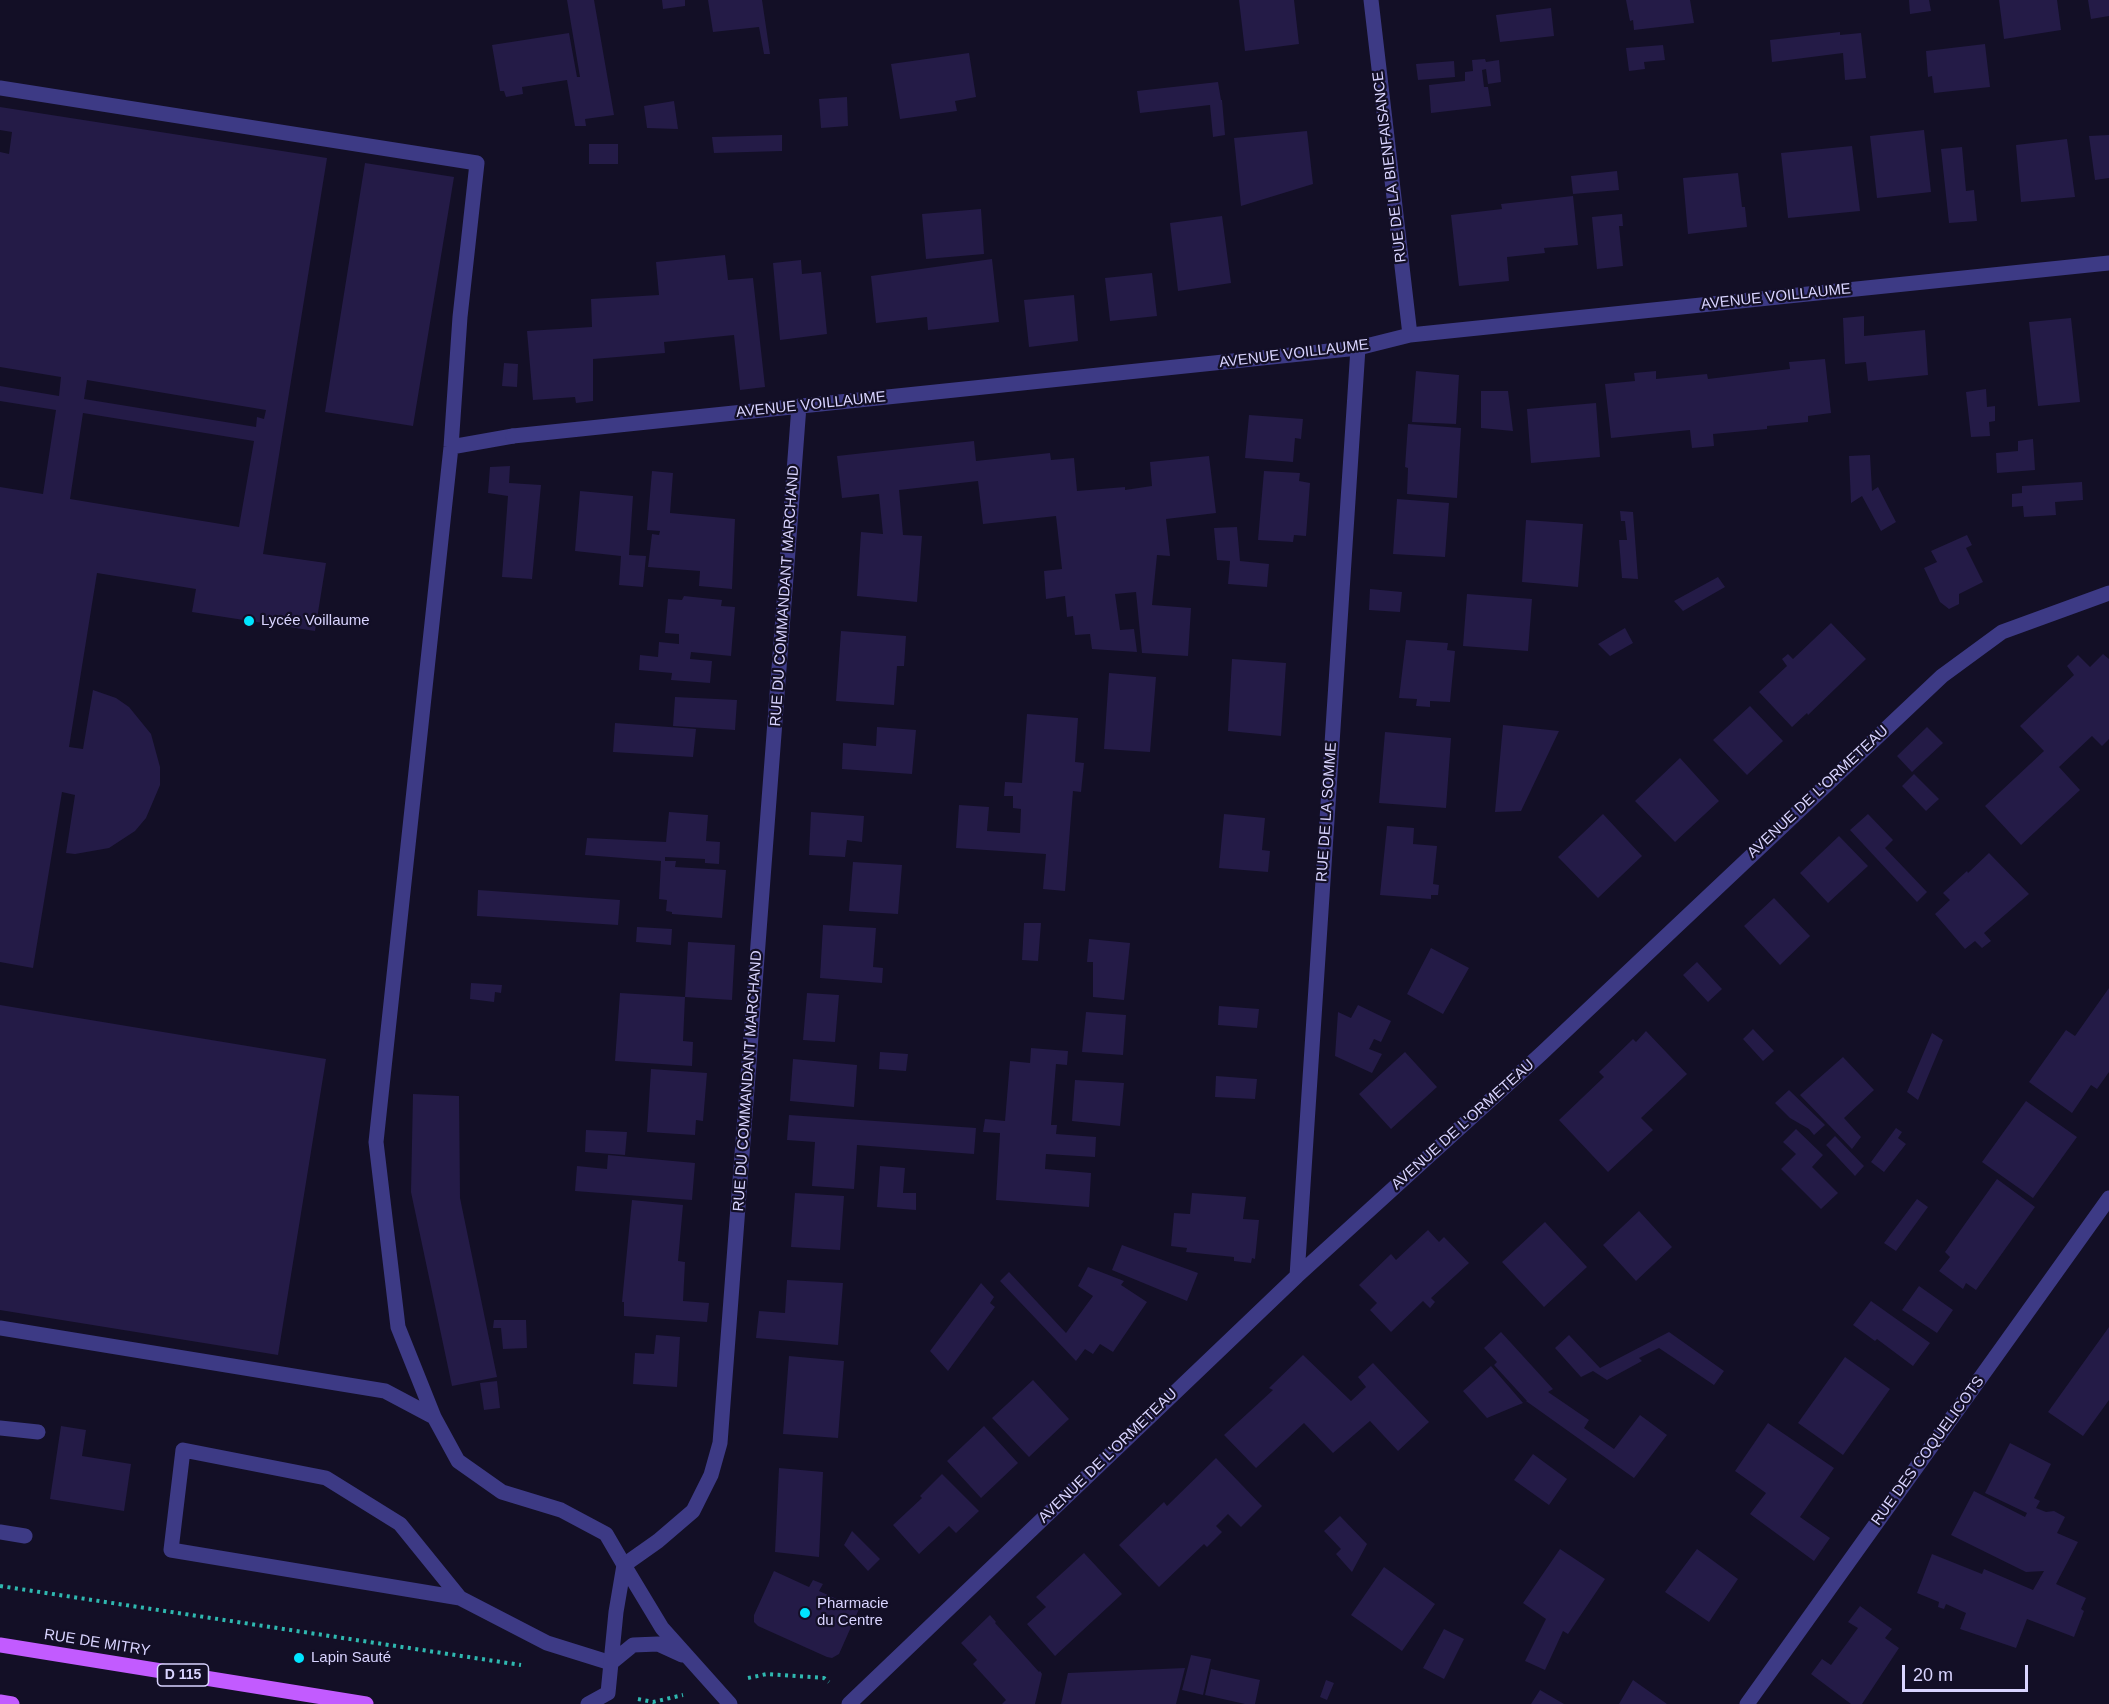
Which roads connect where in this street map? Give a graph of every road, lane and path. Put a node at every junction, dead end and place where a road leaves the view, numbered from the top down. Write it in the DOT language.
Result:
graph roads {
  1 [pos="1371,0"];
  2 [pos="0,88"];
  3 [pos="2109,263"];
  4 [pos="1410,335"];
  5 [pos="1358,348"];
  6 [pos="799,406"];
  7 [pos="451,447"];
  8 [pos="2109,593"];
  9 [pos="2109,1198"];
  10 [pos="1297,1276"];
  11 [pos="0,1328"];
  12 [pos="434,1416"];
  13 [pos="0,1428"];
  14 [pos="38,1432"];
  15 [pos="0,1532"];
  16 [pos="25,1536"];
  17 [pos="624,1565"];
  18 [pos="0,1586"];
  19 [pos="460,1598"];
  20 [pos="0,1645"];
  21 [pos="688,1657"];
  22 [pos="611,1663"];
  23 [pos="530,1667"];
  24 [pos="608,1698"];
  25 [pos="0,1702"];
  26 [pos="12,1704"];
  27 [pos="366,1704"];
  28 [pos="588,1704"];
  29 [pos="730,1704"];
  30 [pos="849,1704"];
  31 [pos="1747,1704"];
  1 -- 4 [label="street, RUE DE LA BIENFAISANCE"];
  2 -- 7 [label="street"];
  3 -- 4 [label="street, AVENUE VOILLAUME"];
  4 -- 5 [label="street, AVENUE VOILLAUME"];
  5 -- 6 [label="street, AVENUE VOILLAUME"];
  5 -- 10 [label="street, RUE DE LA SOMME"];
  6 -- 7 [label="street, AVENUE VOILLAUME"];
  6 -- 17 [label="street, RUE DU COMMANDANT MARCHAND"];
  7 -- 12 [label="street"];
  8 -- 10 [label="street, AVENUE DE L'ORMETEAU"];
  9 -- 31 [label="street, RUE DES COQUELICOTS"];
  10 -- 30 [label="street, AVENUE DE L'ORMETEAU"];
  11 -- 12 [label="street"];
  12 -- 17 [label="street"];
  13 -- 14 [label="street"];
  15 -- 16 [label="street"];
  17 -- 21 [label="street"];
  17 -- 22 [label="street"];
  18 -- 23 [label="path"];
  19 -- 19 [label="street"];
  19 -- 22 [label="street"];
  20 -- 27 [label="main road, RUE DE MITRY / D 115"];
  21 -- 22 [label="street"];
  21 -- 29 [label="street"];
  22 -- 24 [label="street"];
  24 -- 28 [label="street"];
  25 -- 26 [label="main road"];
}
